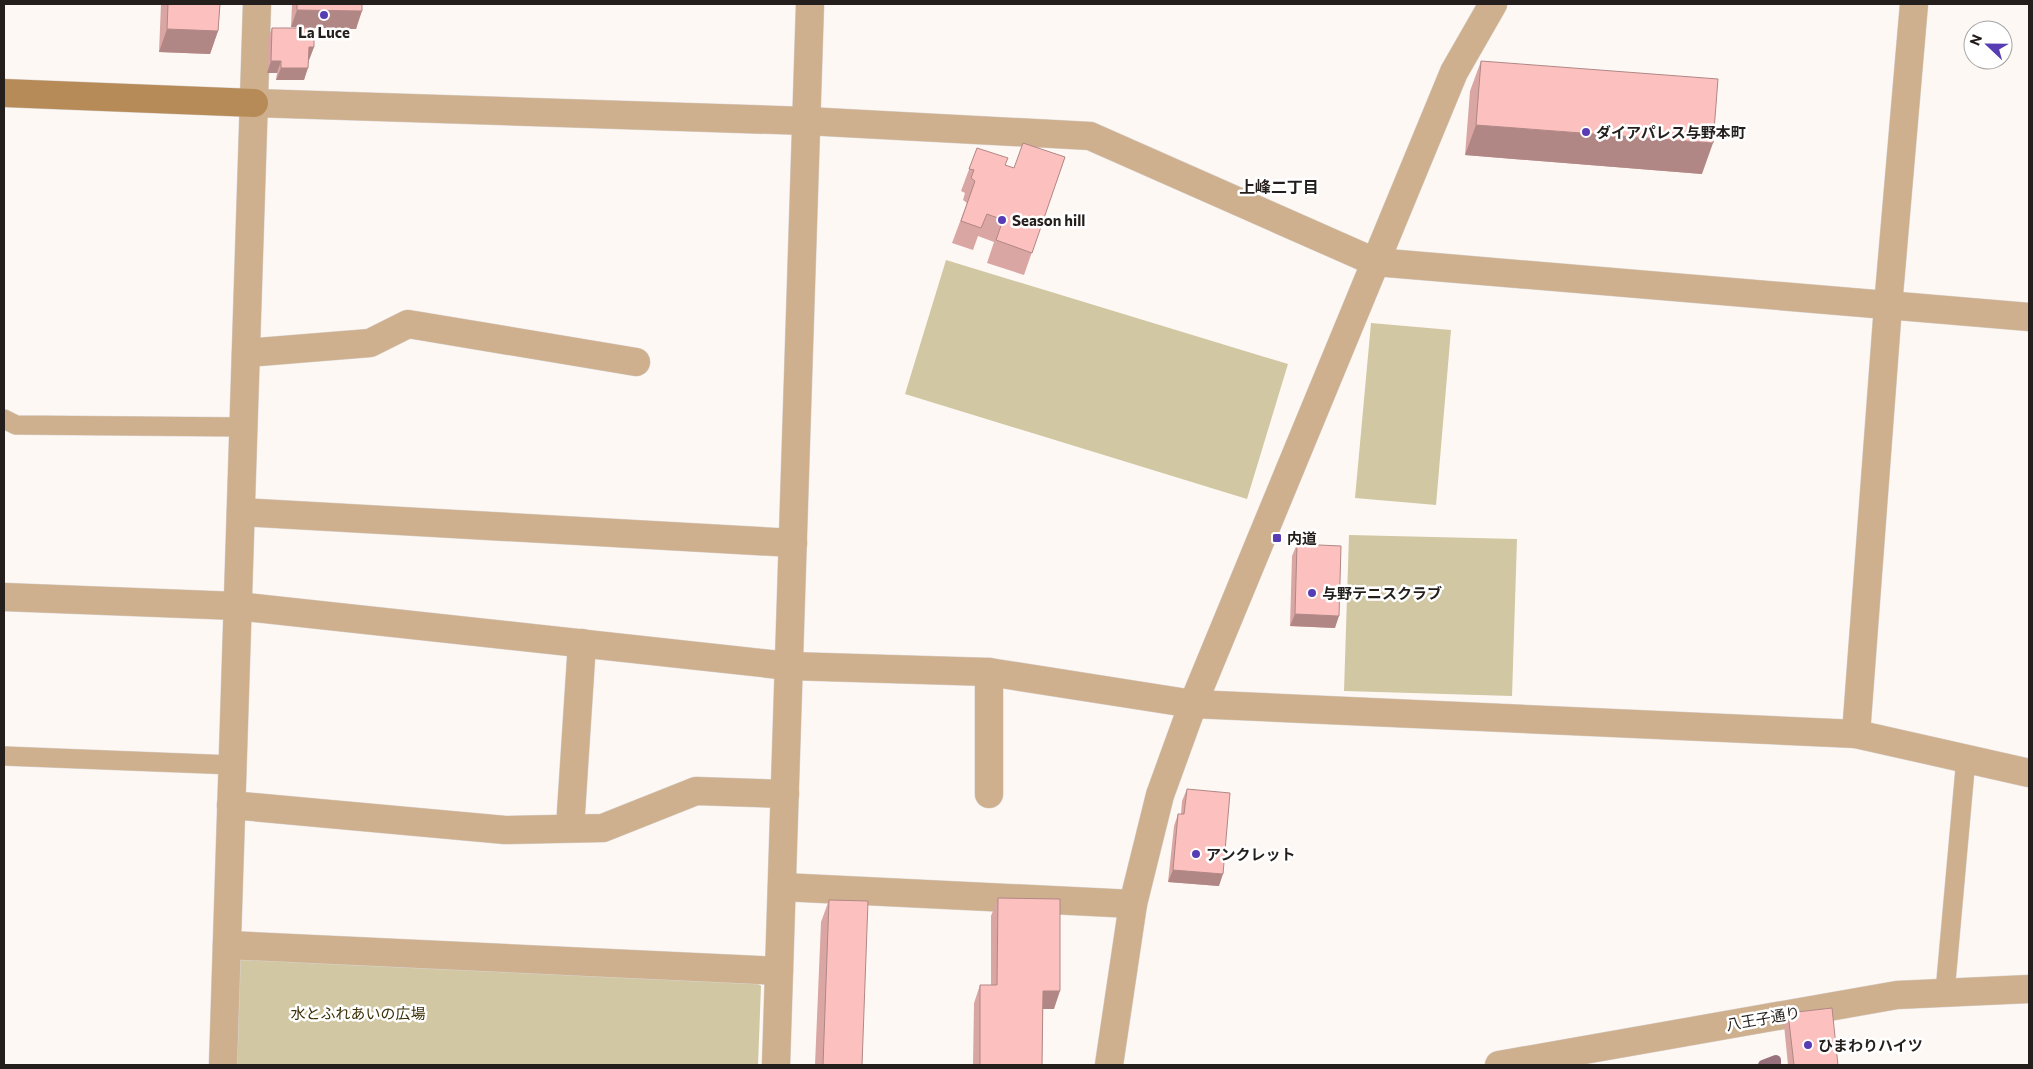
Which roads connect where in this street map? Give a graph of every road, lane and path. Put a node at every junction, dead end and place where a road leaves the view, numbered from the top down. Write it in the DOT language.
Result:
graph roads {
  1 [pos="257,4"];
  2 [pos="810,4"];
  3 [pos="1492,4"];
  4 [pos="1914,4"];
  5 [pos="4,93"];
  6 [pos="254,103"];
  7 [pos="806,121"];
  8 [pos="1375,262"];
  9 [pos="1888,306"];
  10 [pos="2029,317"];
  11 [pos="246,353"];
  12 [pos="636,362"];
  13 [pos="4,419"];
  14 [pos="243,427"];
  15 [pos="241,512"];
  16 [pos="793,542"];
  17 [pos="4,597"];
  18 [pos="238,606"];
  19 [pos="582,643"];
  20 [pos="789,666"];
  21 [pos="989,672"];
  22 [pos="1193,704"];
  23 [pos="1856,734"];
  24 [pos="4,756"];
  25 [pos="1966,758"];
  26 [pos="233,765"];
  27 [pos="2029,773"];
  28 [pos="785,794"];
  29 [pos="989,794"];
  30 [pos="231,804"];
  31 [pos="570,828"];
  32 [pos="782,887"];
  33 [pos="1133,904"];
  34 [pos="226,945"];
  35 [pos="779,971"];
  36 [pos="2029,989"];
  37 [pos="1945,992"];
  38 [pos="223,1065"];
  39 [pos="776,1065"];
  40 [pos="1110,1065"];
  41 [pos="1499,1065"];
  1 -- 6 [label="street"];
  2 -- 7 [label="street"];
  3 -- 8 [label="street"];
  4 -- 9 [label="street"];
  5 -- 6 [label="street"];
  6 -- 7 [label="street"];
  6 -- 11 [label="street"];
  7 -- 8 [label="street"];
  7 -- 16 [label="street"];
  8 -- 9 [label="street"];
  8 -- 22 [label="street"];
  9 -- 10 [label="street"];
  9 -- 23 [label="street"];
  11 -- 12 [label="street"];
  11 -- 14 [label="street"];
  13 -- 14 [label="lane"];
  14 -- 15 [label="street"];
  15 -- 16 [label="street"];
  15 -- 18 [label="street"];
  16 -- 20 [label="street"];
  17 -- 18 [label="street"];
  18 -- 19 [label="street"];
  18 -- 26 [label="street"];
  19 -- 20 [label="street"];
  19 -- 31 [label="street"];
  20 -- 21 [label="street"];
  20 -- 28 [label="street"];
  21 -- 22 [label="street"];
  21 -- 29 [label="street"];
  22 -- 23 [label="street"];
  22 -- 33 [label="street"];
  23 -- 25 [label="street"];
  24 -- 26 [label="lane"];
  25 -- 27 [label="street"];
  25 -- 37 [label="lane"];
  26 -- 30 [label="street"];
  28 -- 31 [label="street"];
  28 -- 32 [label="street"];
  30 -- 31 [label="street"];
  30 -- 34 [label="street"];
  32 -- 33 [label="street"];
  32 -- 35 [label="street"];
  33 -- 40 [label="street"];
  34 -- 35 [label="street"];
  34 -- 38 [label="street"];
  35 -- 39 [label="street"];
  36 -- 37 [label="street, 八王子通り"];
  37 -- 41 [label="street, 八王子通り"];
}
